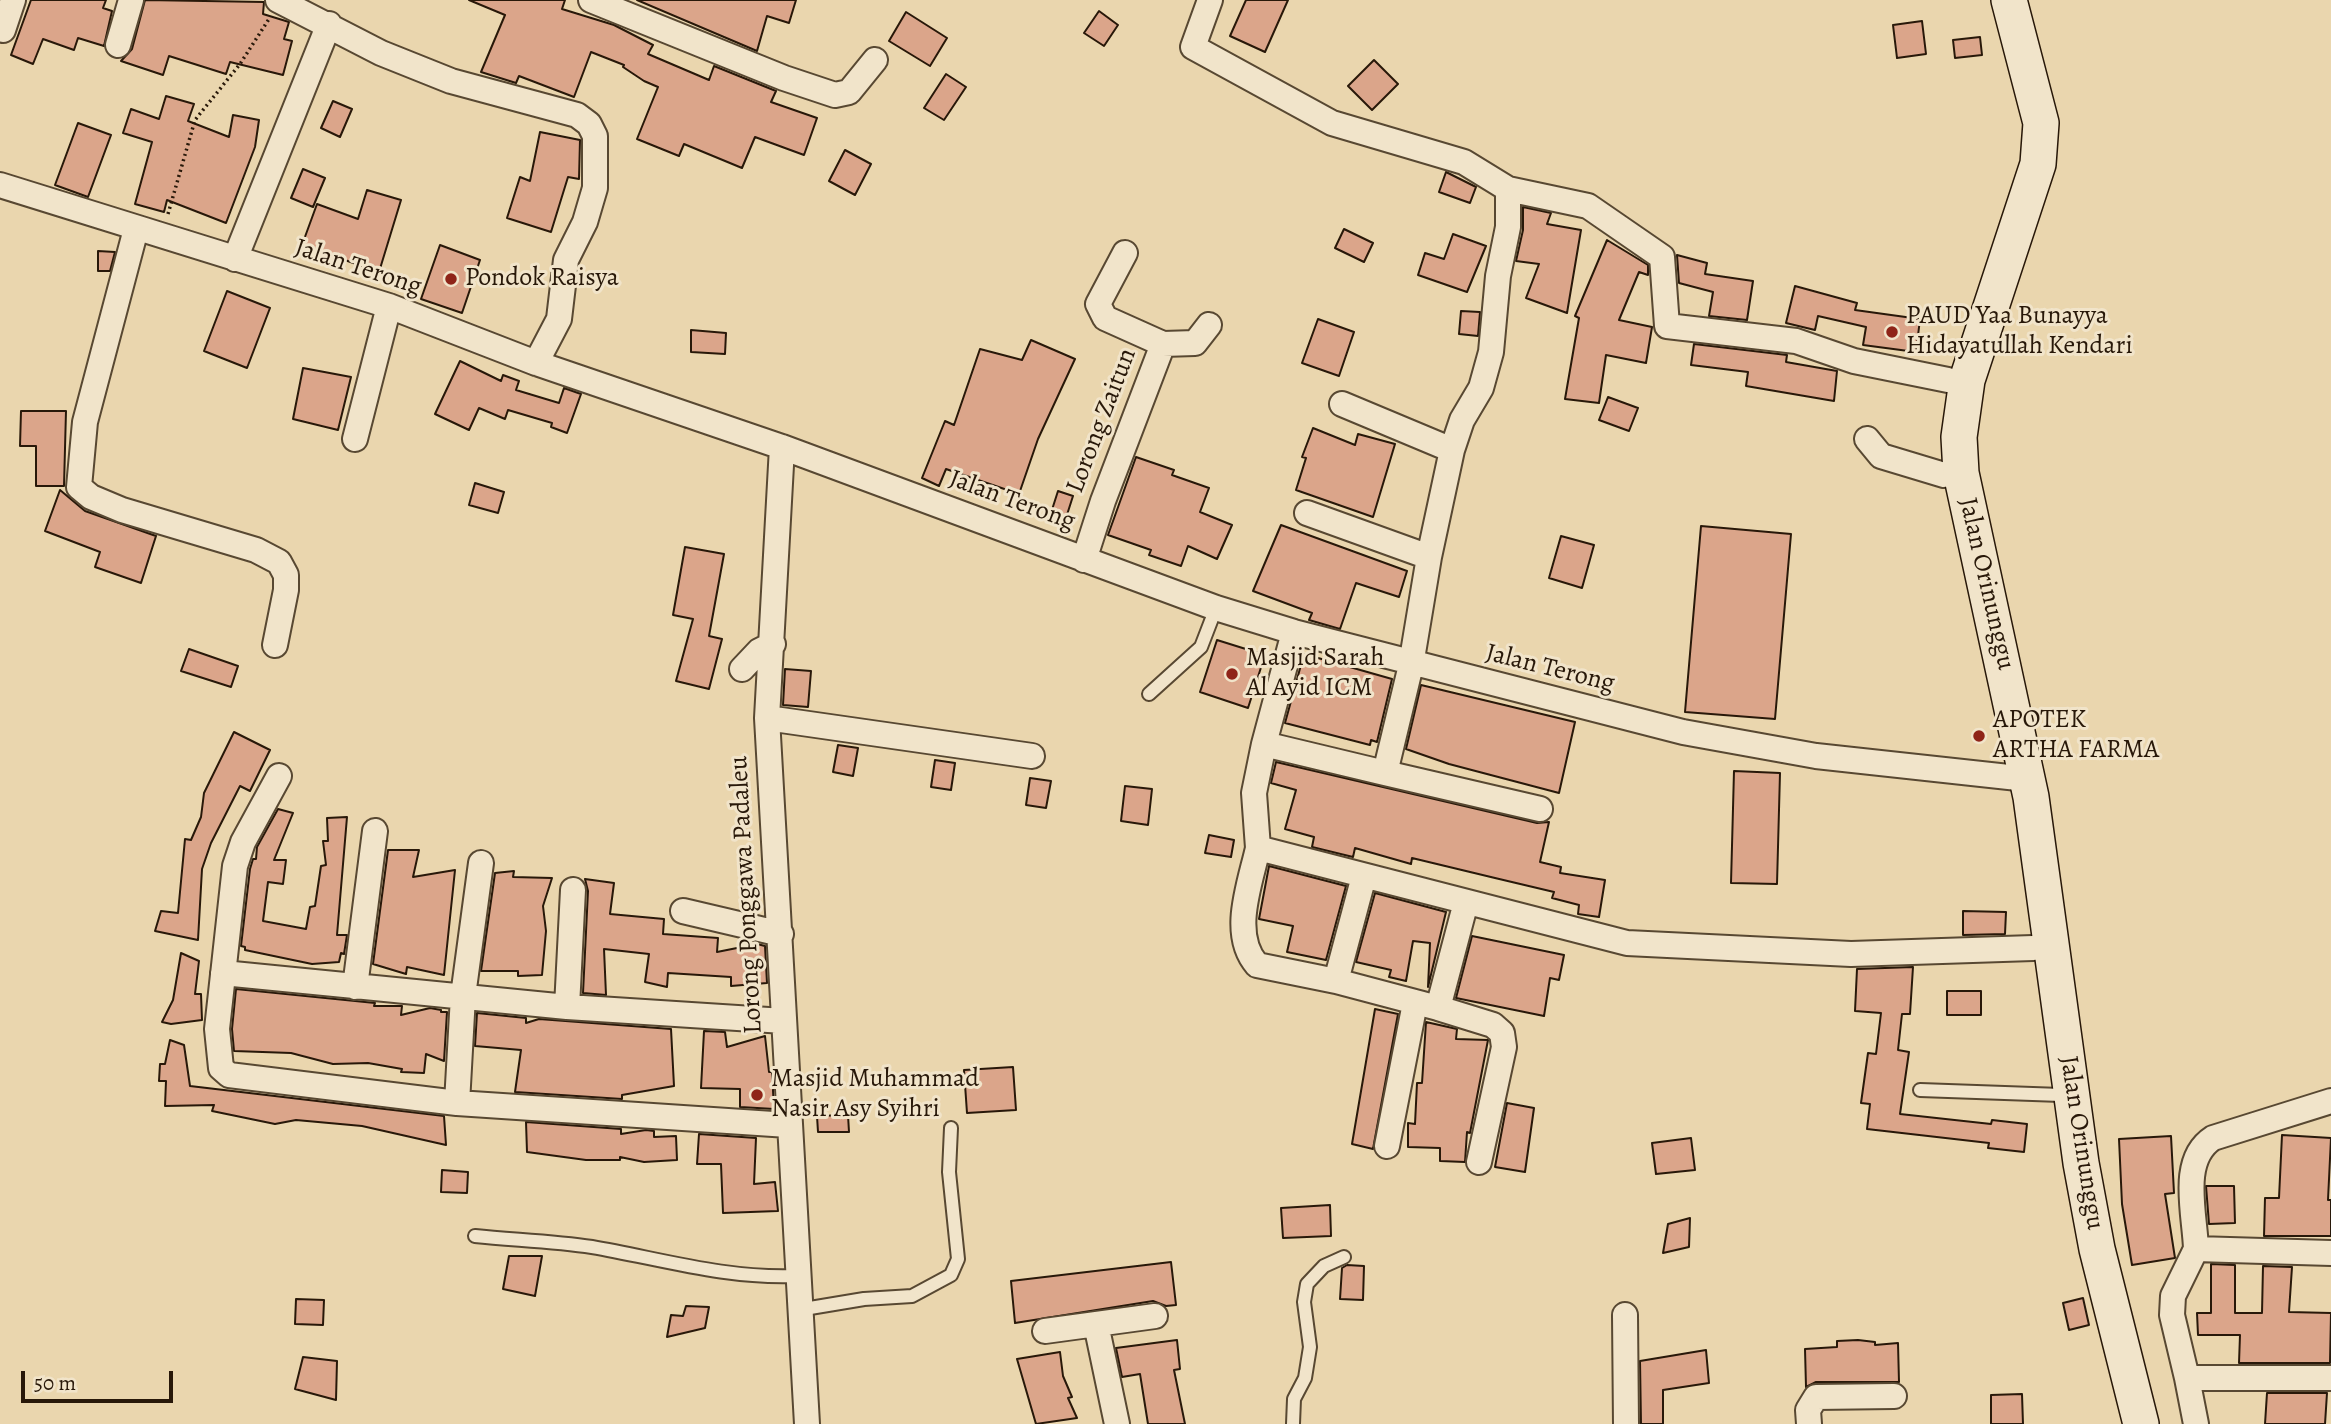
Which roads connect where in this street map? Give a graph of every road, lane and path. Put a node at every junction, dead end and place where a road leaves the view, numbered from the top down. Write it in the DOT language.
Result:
graph roads {
  1 [pos="13,0"];
  2 [pos="131,0"];
  3 [pos="278,0"];
  4 [pos="591,0"];
  5 [pos="1210,0"];
  6 [pos="1993,0"];
  7 [pos="2009,0"];
  8 [pos="329,24"];
  9 [pos="3,30"];
  10 [pos="118,45"];
  11 [pos="875,60"];
  12 [pos="0,185"];
  13 [pos="1507,189"];
  14 [pos="136,229"];
  15 [pos="162,236"];
  16 [pos="1125,253"];
  17 [pos="235,258"];
  18 [pos="389,306"];
  19 [pos="1209,325"];
  20 [pos="1163,344"];
  21 [pos="536,363"];
  22 [pos="1948,380"];
  23 [pos="1342,404"];
  24 [pos="355,439"];
  25 [pos="1867,439"];
  26 [pos="782,447"];
  27 [pos="1452,450"];
  28 [pos="1944,475"];
  29 [pos="1307,513"];
  30 [pos="1429,557"];
  31 [pos="1084,560"];
  32 [pos="1216,607"];
  33 [pos="1294,632"];
  34 [pos="772,644"];
  35 [pos="275,645"];
  36 [pos="1411,664"];
  37 [pos="742,668"];
  38 [pos="1149,694"];
  39 [pos="766,718"];
  40 [pos="1264,744"];
  41 [pos="1032,755"];
  42 [pos="1385,773"];
  43 [pos="279,776"];
  44 [pos="2019,778"];
  45 [pos="1540,809"];
  46 [pos="375,831"];
  47 [pos="1258,848"];
  48 [pos="481,863"];
  49 [pos="1364,876"];
  50 [pos="573,890"];
  51 [pos="1466,902"];
  52 [pos="683,911"];
  53 [pos="781,934"];
  54 [pos="2033,948"];
  55 [pos="223,973"];
  56 [pos="1336,981"];
  57 [pos="355,987"];
  58 [pos="463,996"];
  59 [pos="1426,1006"];
  60 [pos="567,1007"];
  61 [pos="783,1021"];
  62 [pos="1920,1090"];
  63 [pos="2061,1095"];
  64 [pos="2331,1101"];
  65 [pos="457,1103"];
  66 [pos="788,1125"];
  67 [pos="951,1128"];
  68 [pos="1387,1146"];
  69 [pos="2075,1149"];
  70 [pos="1479,1162"];
  71 [pos="475,1236"];
  72 [pos="2196,1249"];
  73 [pos="2331,1253"];
  74 [pos="1344,1256"];
  75 [pos="797,1276"];
  76 [pos="798,1310"];
  77 [pos="1625,1315"];
  78 [pos="1155,1316"];
  79 [pos="1096,1324"];
  80 [pos="1045,1331"];
  81 [pos="2187,1378"];
  82 [pos="2331,1378"];
  83 [pos="1894,1395"];
  84 [pos="807,1424"];
  85 [pos="1116,1424"];
  86 [pos="1293,1424"];
  87 [pos="1626,1424"];
  88 [pos="1809,1424"];
  89 [pos="2122,1424"];
  90 [pos="2141,1424"];
  91 [pos="2196,1424"];
  1 -- 9 [label="street"];
  2 -- 10 [label="street"];
  3 -- 8 [label="street"];
  3 -- 15 [label="path"];
  4 -- 11 [label="street"];
  5 -- 13 [label="street"];
  6 -- 22 [label="street, Jalan Orinunggu"];
  7 -- 44 [label="street, Jalan Orinunggu"];
  8 -- 17 [label="street"];
  8 -- 21 [label="street"];
  12 -- 14 [label="street, Jalan Terong"];
  13 -- 22 [label="street"];
  13 -- 27 [label="street"];
  14 -- 15 [label="street, Jalan Terong"];
  14 -- 35 [label="street"];
  15 -- 17 [label="street, Jalan Terong"];
  16 -- 20 [label="street"];
  17 -- 18 [label="street, Jalan Terong"];
  18 -- 21 [label="street, Jalan Terong"];
  18 -- 24 [label="street"];
  19 -- 20 [label="street"];
  20 -- 31 [label="street, Lorong Zaitun"];
  21 -- 26 [label="street, Jalan Terong"];
  22 -- 28 [label="street, Jalan Orinunggu"];
  23 -- 27 [label="street"];
  25 -- 28 [label="street"];
  26 -- 31 [label="street, Jalan Terong"];
  26 -- 34 [label="street, Lorong Ponggawa Padaleu"];
  27 -- 30 [label="street"];
  28 -- 44 [label="street, Jalan Orinunggu"];
  29 -- 30 [label="street"];
  30 -- 36 [label="street"];
  31 -- 32 [label="street, Jalan Terong"];
  32 -- 33 [label="street, Jalan Terong"];
  32 -- 38 [label="lane"];
  33 -- 36 [label="street, Jalan Terong"];
  33 -- 40 [label="street"];
  34 -- 37 [label="street"];
  34 -- 39 [label="street, Lorong Ponggawa Padaleu"];
  36 -- 42 [label="street"];
  36 -- 44 [label="street, Jalan Terong"];
  39 -- 41 [label="street"];
  39 -- 53 [label="street, Lorong Ponggawa Padaleu"];
  40 -- 42 [label="street"];
  40 -- 47 [label="street"];
  42 -- 45 [label="street"];
  43 -- 55 [label="street"];
  44 -- 54 [label="street, Jalan Orinunggu"];
  44 -- 69 [label="street, Jalan Orinunggu"];
  46 -- 57 [label="street"];
  47 -- 49 [label="street"];
  47 -- 56 [label="street"];
  48 -- 58 [label="street"];
  49 -- 51 [label="street"];
  49 -- 56 [label="street"];
  50 -- 60 [label="street"];
  51 -- 54 [label="street"];
  51 -- 59 [label="street"];
  52 -- 53 [label="street"];
  53 -- 61 [label="street, Lorong Ponggawa Padaleu"];
  54 -- 63 [label="street, Jalan Orinunggu"];
  55 -- 57 [label="street"];
  55 -- 65 [label="street"];
  56 -- 59 [label="street"];
  57 -- 58 [label="street"];
  58 -- 60 [label="street"];
  58 -- 65 [label="street"];
  59 -- 68 [label="street"];
  59 -- 70 [label="street"];
  60 -- 61 [label="street"];
  61 -- 66 [label="street, Lorong Ponggawa Padaleu"];
  62 -- 63 [label="lane"];
  63 -- 69 [label="street, Jalan Orinunggu"];
  64 -- 72 [label="street"];
  65 -- 66 [label="street"];
  66 -- 75 [label="street, Lorong Ponggawa Padaleu"];
  67 -- 76 [label="lane"];
  69 -- 89 [label="street, Jalan Orinunggu"];
  69 -- 90 [label="street, Jalan Orinunggu"];
  71 -- 75 [label="lane"];
  72 -- 73 [label="street"];
  72 -- 81 [label="street"];
  74 -- 86 [label="lane"];
  75 -- 76 [label="street, Lorong Ponggawa Padaleu"];
  76 -- 84 [label="street, Lorong Ponggawa Padaleu"];
  77 -- 87 [label="street"];
  78 -- 79 [label="street"];
  79 -- 80 [label="street"];
  79 -- 85 [label="street"];
  81 -- 82 [label="street"];
  81 -- 91 [label="street"];
  83 -- 88 [label="street"];
}
